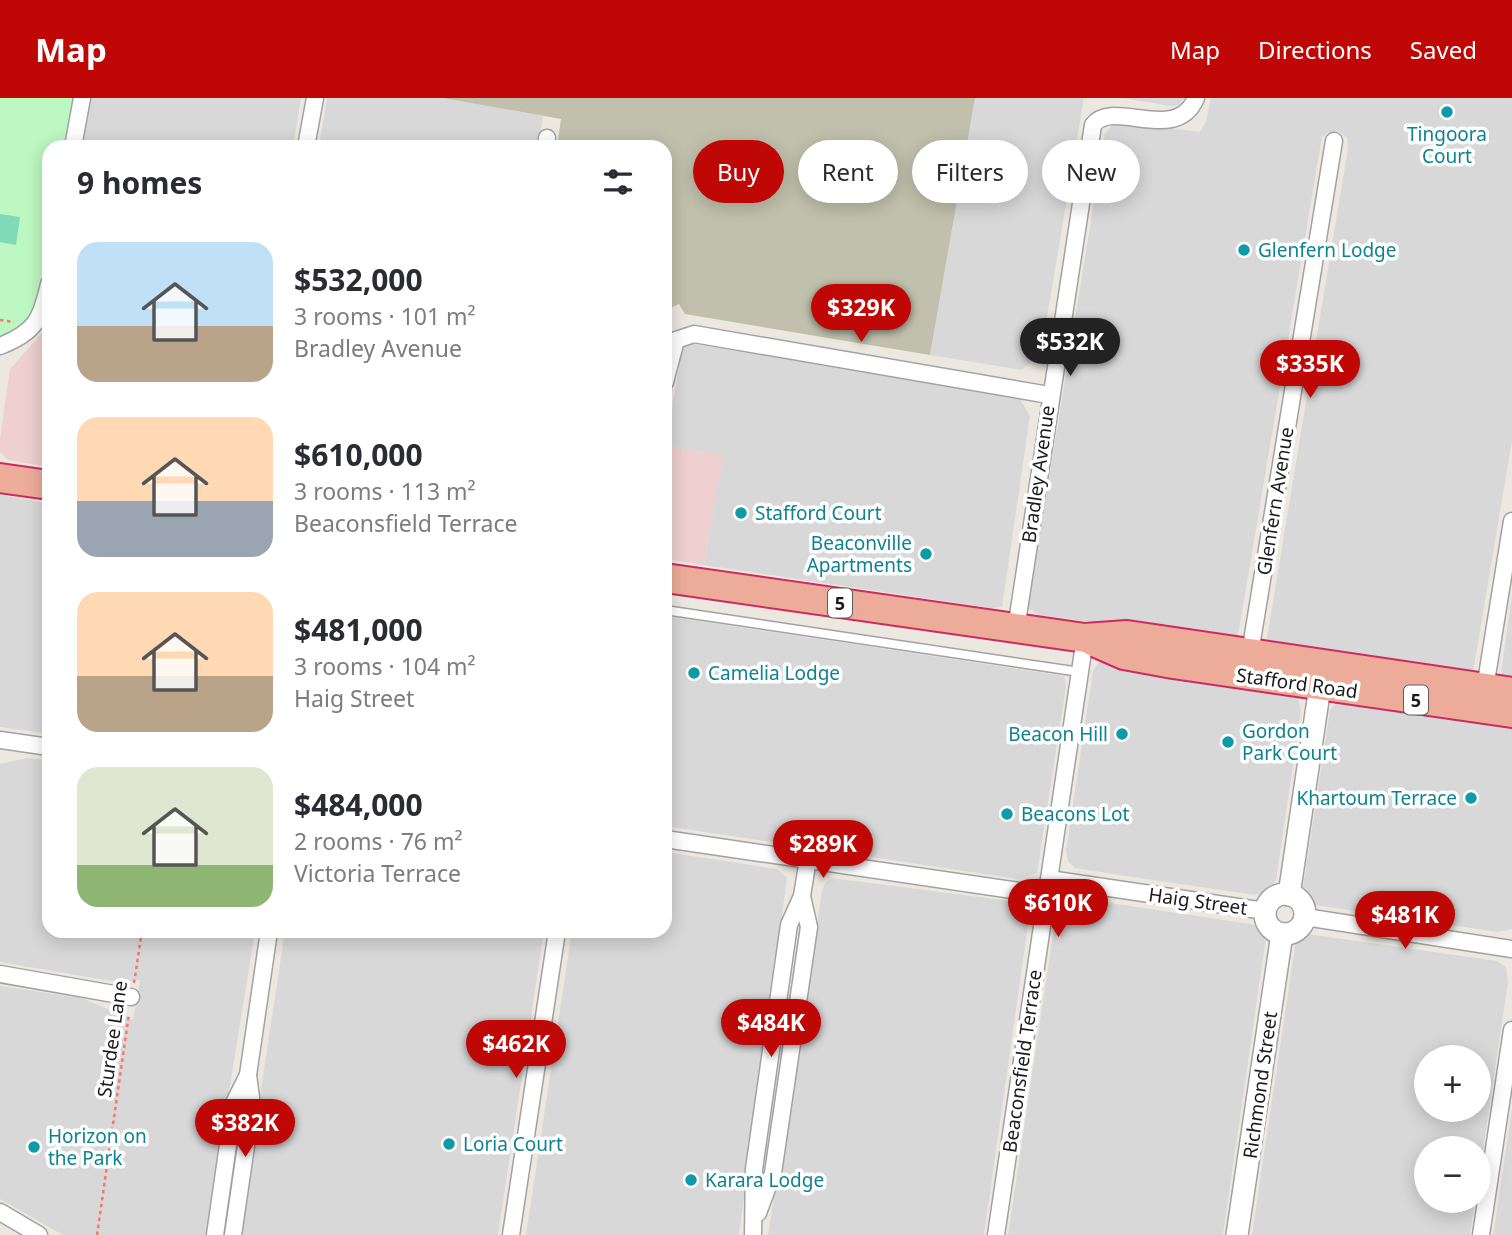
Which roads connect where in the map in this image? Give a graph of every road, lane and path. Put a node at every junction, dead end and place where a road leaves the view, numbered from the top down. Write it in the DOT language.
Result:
graph roads {
  1 [pos="82,98"];
  2 [pos="315,98"];
  3 [pos="1196,98"];
  4 [pos="74,140"];
  5 [pos="307,140"];
  6 [pos="1334,141"];
  7 [pos="42,312"];
  8 [pos="0,346"];
  9 [pos="672,355"];
  10 [pos="1049,395"];
  11 [pos="0,478"];
  12 [pos="42,484"];
  13 [pos="1512,521"];
  14 [pos="672,579"];
  15 [pos="672,611"];
  16 [pos="1016,629"];
  17 [pos="1085,638"];
  18 [pos="1250,653"];
  19 [pos="1080,672"];
  20 [pos="1322,675"];
  21 [pos="1498,690"];
  22 [pos="1512,713"];
  23 [pos="0,740"];
  24 [pos="42,746"];
  25 [pos="672,840"];
  26 [pos="808,859"];
  27 [pos="1048,887"];
  28 [pos="1289,895"];
  29 [pos="1265,911"];
  30 [pos="1304,917"];
  31 [pos="1282,934"];
  32 [pos="141,938"];
  33 [pos="268,938"];
  34 [pos="556,938"];
  35 [pos="1512,949"];
  36 [pos="0,974"];
  37 [pos="131,997"];
  38 [pos="1512,1030"];
  39 [pos="248,1075"];
  40 [pos="0,1212"];
  41 [pos="754,1228"];
  42 [pos="39,1235"];
  43 [pos="97,1235"];
  44 [pos="215,1235"];
  45 [pos="233,1235"];
  46 [pos="512,1235"];
  47 [pos="996,1235"];
  48 [pos="1237,1235"];
  49 [pos="1482,1235"];
  1 -- 4 [label="street"];
  2 -- 5 [label="street"];
  3 -- 10 [label="street, Bradley Avenue"];
  6 -- 18 [label="street, Glenfern Avenue"];
  7 -- 8 [label="street"];
  9 -- 10 [label="street"];
  10 -- 16 [label="street, Bradley Avenue"];
  11 -- 12 [label="highway"];
  13 -- 21 [label="street"];
  14 -- 16 [label="highway, Stafford Road / 5"];
  15 -- 19 [label="lane"];
  16 -- 17 [label="highway, Stafford Road / 5"];
  17 -- 18 [label="highway, Stafford Road / 5"];
  17 -- 19 [label="street, Beaconsfield Terrace"];
  17 -- 20 [label="highway, Stafford Road / 5"];
  18 -- 20 [label="highway, Stafford Road / 5"];
  19 -- 27 [label="street, Beaconsfield Terrace"];
  20 -- 21 [label="highway, Stafford Road / 5"];
  20 -- 22 [label="highway, Stafford Road / 5"];
  20 -- 28 [label="street"];
  23 -- 24 [label="street"];
  25 -- 26 [label="street, Haig Street"];
  26 -- 27 [label="street, Haig Street"];
  26 -- 41 [label="street"];
  27 -- 29 [label="street, Haig Street"];
  27 -- 47 [label="street, Beaconsfield Terrace"];
  28 -- 29 [label="street"];
  28 -- 30 [label="street"];
  29 -- 31 [label="street"];
  30 -- 31 [label="street"];
  30 -- 35 [label="street"];
  31 -- 48 [label="street, Richmond Street"];
  32 -- 37 [label="path, Sturdee Lane"];
  33 -- 39 [label="street"];
  34 -- 46 [label="street"];
  36 -- 37 [label="street"];
  37 -- 43 [label="path, Sturdee Lane"];
  38 -- 49 [label="street"];
  39 -- 44 [label="street"];
  39 -- 45 [label="street"];
  40 -- 42 [label="street"];
}
